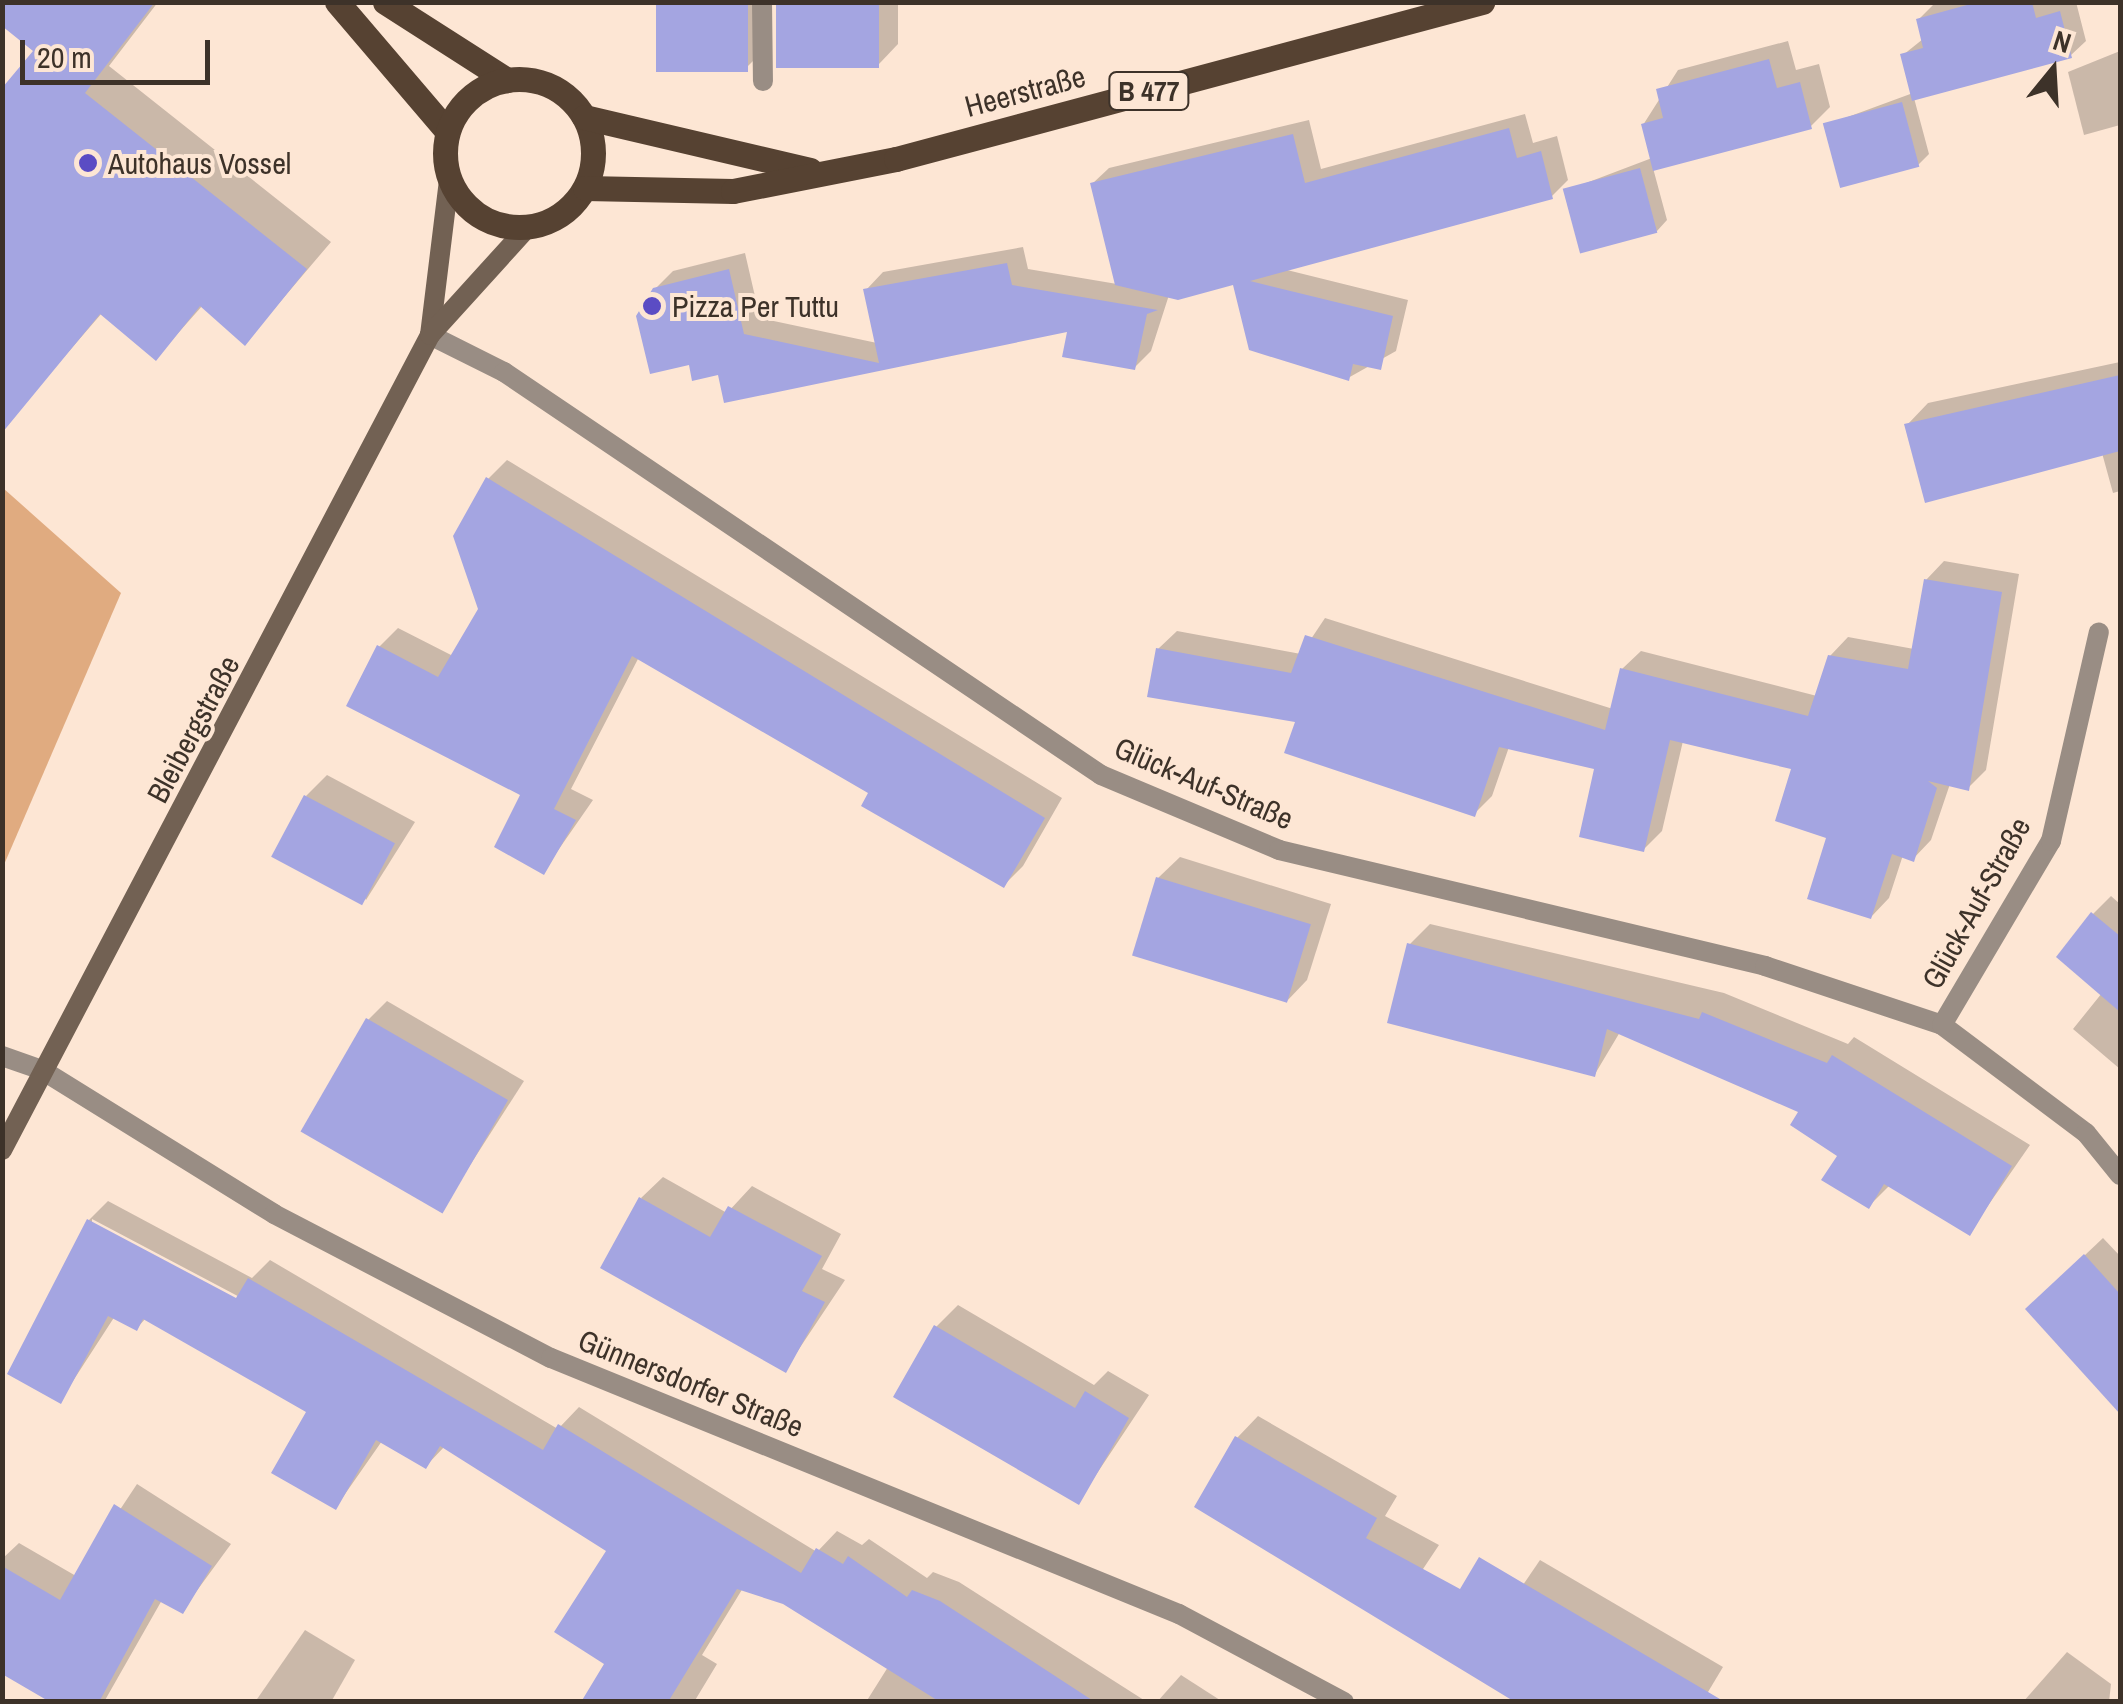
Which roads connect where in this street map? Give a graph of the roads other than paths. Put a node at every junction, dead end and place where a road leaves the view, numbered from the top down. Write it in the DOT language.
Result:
graph roads {
  1 [pos="336,2"];
  2 [pos="385,2"];
  3 [pos="762,2"];
  4 [pos="1482,2"];
  5 [pos="507,80"];
  6 [pos="763,80"];
  7 [pos="584,116"];
  8 [pos="447,131"];
  9 [pos="814,171"];
  10 [pos="449,180"];
  11 [pos="585,188"];
  12 [pos="527,228"];
  13 [pos="430,335"];
  14 [pos="2099,632"];
  15 [pos="1942,1025"];
  16 [pos="2,1056"];
  17 [pos="42,1070"];
  18 [pos="2,1150"];
  19 [pos="2120,1175"];
  20 [pos="1344,1702"];
  1 -- 8 [label="main road"];
  2 -- 5 [label="main road"];
  3 -- 6 [label="street"];
  4 -- 9 [label="main road, Heerstraße / B 477"];
  5 -- 7 [label="main road"];
  5 -- 8 [label="main road"];
  7 -- 9 [label="main road, Heerstraße / B 477"];
  7 -- 11 [label="main road"];
  8 -- 10 [label="main road"];
  9 -- 11 [label="main road, Heerstraße / B 477"];
  10 -- 12 [label="main road"];
  10 -- 13 [label="street, Bleibergstraße"];
  11 -- 12 [label="main road"];
  12 -- 13 [label="street, Bleibergstraße"];
  13 -- 15 [label="street, Glück-Auf-Straße"];
  13 -- 17 [label="street, Bleibergstraße"];
  14 -- 15 [label="street, Glück-Auf-Straße"];
  15 -- 19 [label="street, Glück-Auf-Straße"];
  16 -- 17 [label="street, Günnersdorfer Straße"];
  17 -- 18 [label="street, Bleibergstraße"];
  17 -- 20 [label="street, Günnersdorfer Straße"];
}
